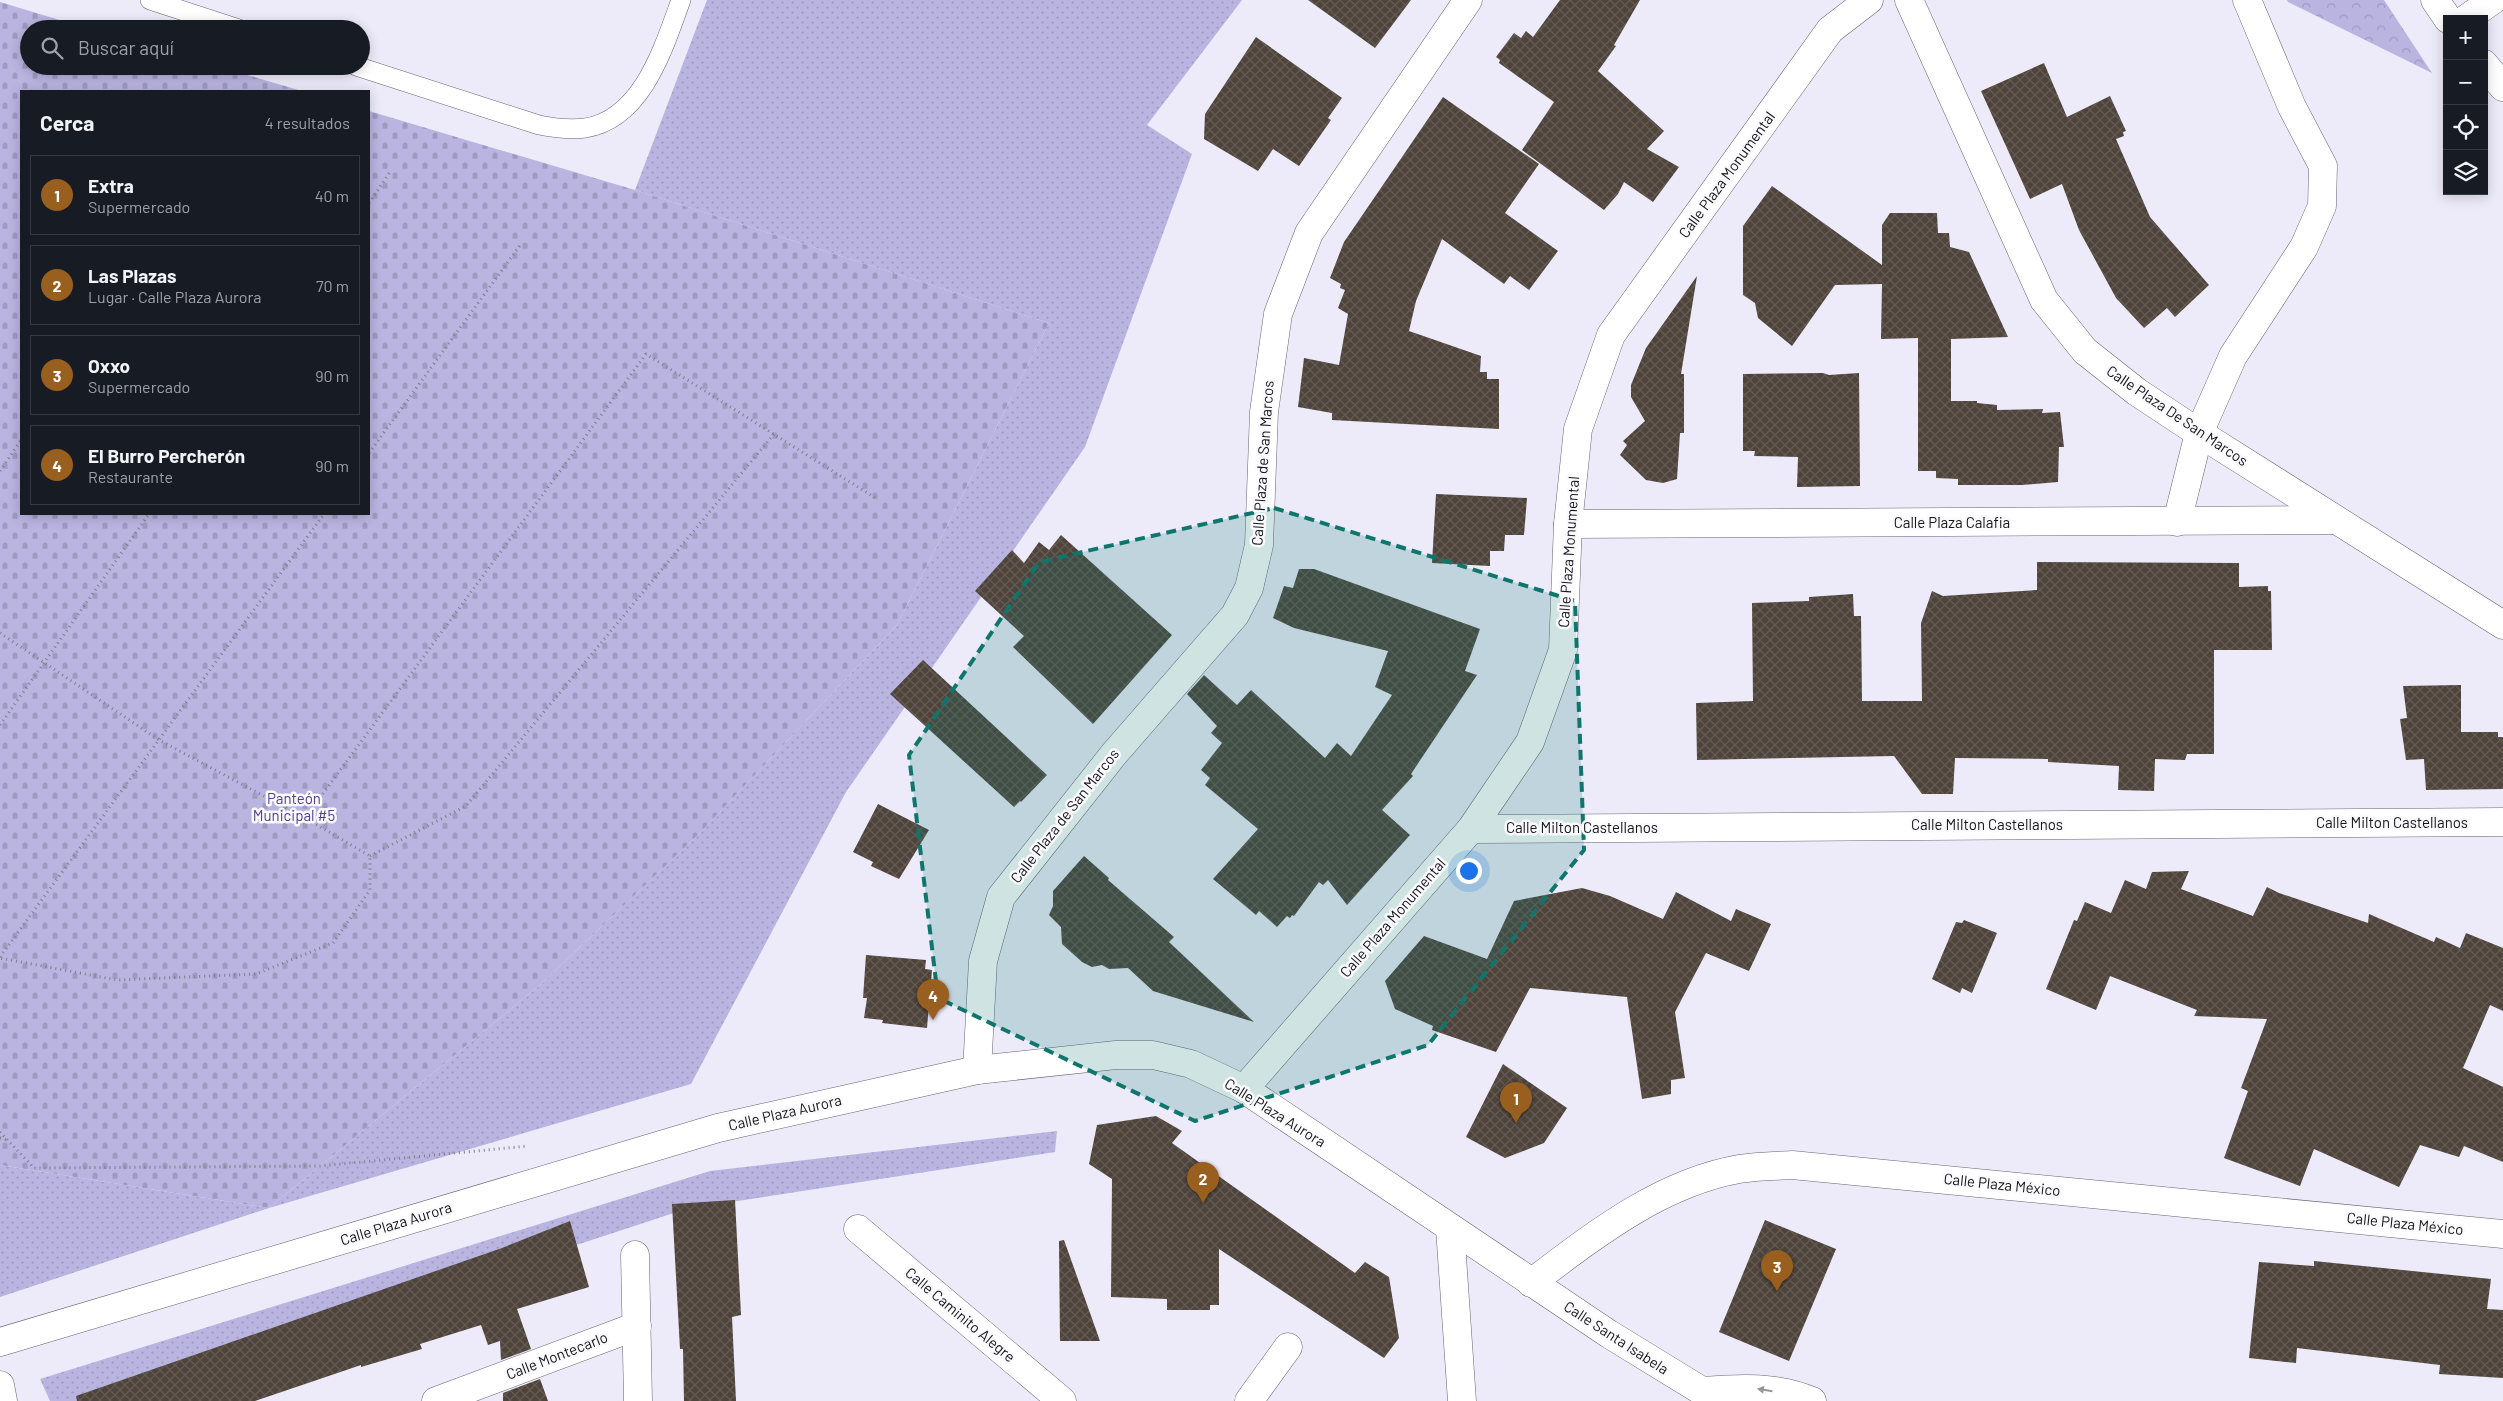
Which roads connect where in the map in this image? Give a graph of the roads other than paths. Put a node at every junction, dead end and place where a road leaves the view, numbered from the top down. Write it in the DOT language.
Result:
graph roads {
  1 [pos="150,0"];
  2 [pos="681,0"];
  3 [pos="1468,0"];
  4 [pos="1869,0"];
  5 [pos="1909,0"];
  6 [pos="2247,0"];
  7 [pos="2435,0"];
  8 [pos="2493,0"];
  9 [pos="2445,15"];
  10 [pos="2472,15"];
  11 [pos="211,20"];
  12 [pos="2488,69"];
  13 [pos="370,71"];
  14 [pos="2503,87"];
  15 [pos="2199,433"];
  16 [pos="2335,520"];
  17 [pos="2177,522"];
  18 [pos="1568,524"];
  19 [pos="2503,625"];
  20 [pos="2503,822"];
  21 [pos="1471,828"];
  22 [pos="977,1070"];
  23 [pos="1244,1089"];
  24 [pos="1450,1228"];
  25 [pos="858,1229"];
  26 [pos="2503,1234"];
  27 [pos="635,1255"];
  28 [pos="1531,1283"];
  29 [pos="637,1326"];
  30 [pos="0,1342"];
  31 [pos="1288,1347"];
  32 [pos="0,1385"];
  33 [pos="477,1394"];
  34 [pos="1706,1396"];
  35 [pos="3,1401"];
  36 [pos="436,1401"];
  37 [pos="638,1401"];
  38 [pos="1062,1401"];
  39 [pos="1249,1401"];
  40 [pos="1462,1401"];
  41 [pos="1812,1401"];
  1 -- 11 [label="lane"];
  2 -- 13 [label="lane"];
  3 -- 22 [label="street, Calle Plaza de San Marcos"];
  4 -- 18 [label="street, Calle Plaza Monumental"];
  5 -- 15 [label="street, Calle Plaza De San Marcos"];
  6 -- 15 [label="street"];
  7 -- 9 [label="street"];
  8 -- 10 [label="street"];
  12 -- 14 [label="street"];
  15 -- 16 [label="street, Calle Plaza De San Marcos"];
  15 -- 17 [label="street"];
  16 -- 17 [label="street, Calle Plaza Calafia"];
  16 -- 19 [label="street, Calle Plaza De San Marcos"];
  17 -- 18 [label="street, Calle Plaza Calafia"];
  18 -- 21 [label="street, Calle Plaza Monumental"];
  20 -- 21 [label="street, Calle Milton Castellanos"];
  21 -- 23 [label="street, Calle Plaza Monumental"];
  22 -- 23 [label="street, Calle Plaza Aurora"];
  22 -- 30 [label="street, Calle Plaza Aurora"];
  23 -- 24 [label="street, Calle Plaza Aurora"];
  24 -- 28 [label="street, Calle Plaza Aurora"];
  24 -- 40 [label="street"];
  25 -- 38 [label="street, Calle Caminito Alegre"];
  26 -- 28 [label="street, Calle Plaza México"];
  27 -- 29 [label="street"];
  28 -- 34 [label="street, Calle Santa Isabela"];
  29 -- 33 [label="street, Calle Montecarlo"];
  29 -- 37 [label="street"];
  31 -- 39 [label="street"];
  32 -- 35 [label="street"];
  33 -- 36 [label="street, Calle Montecarlo"];
  41 -- 34 [label="street, Calle Santa Isabela, one-way"];
}
